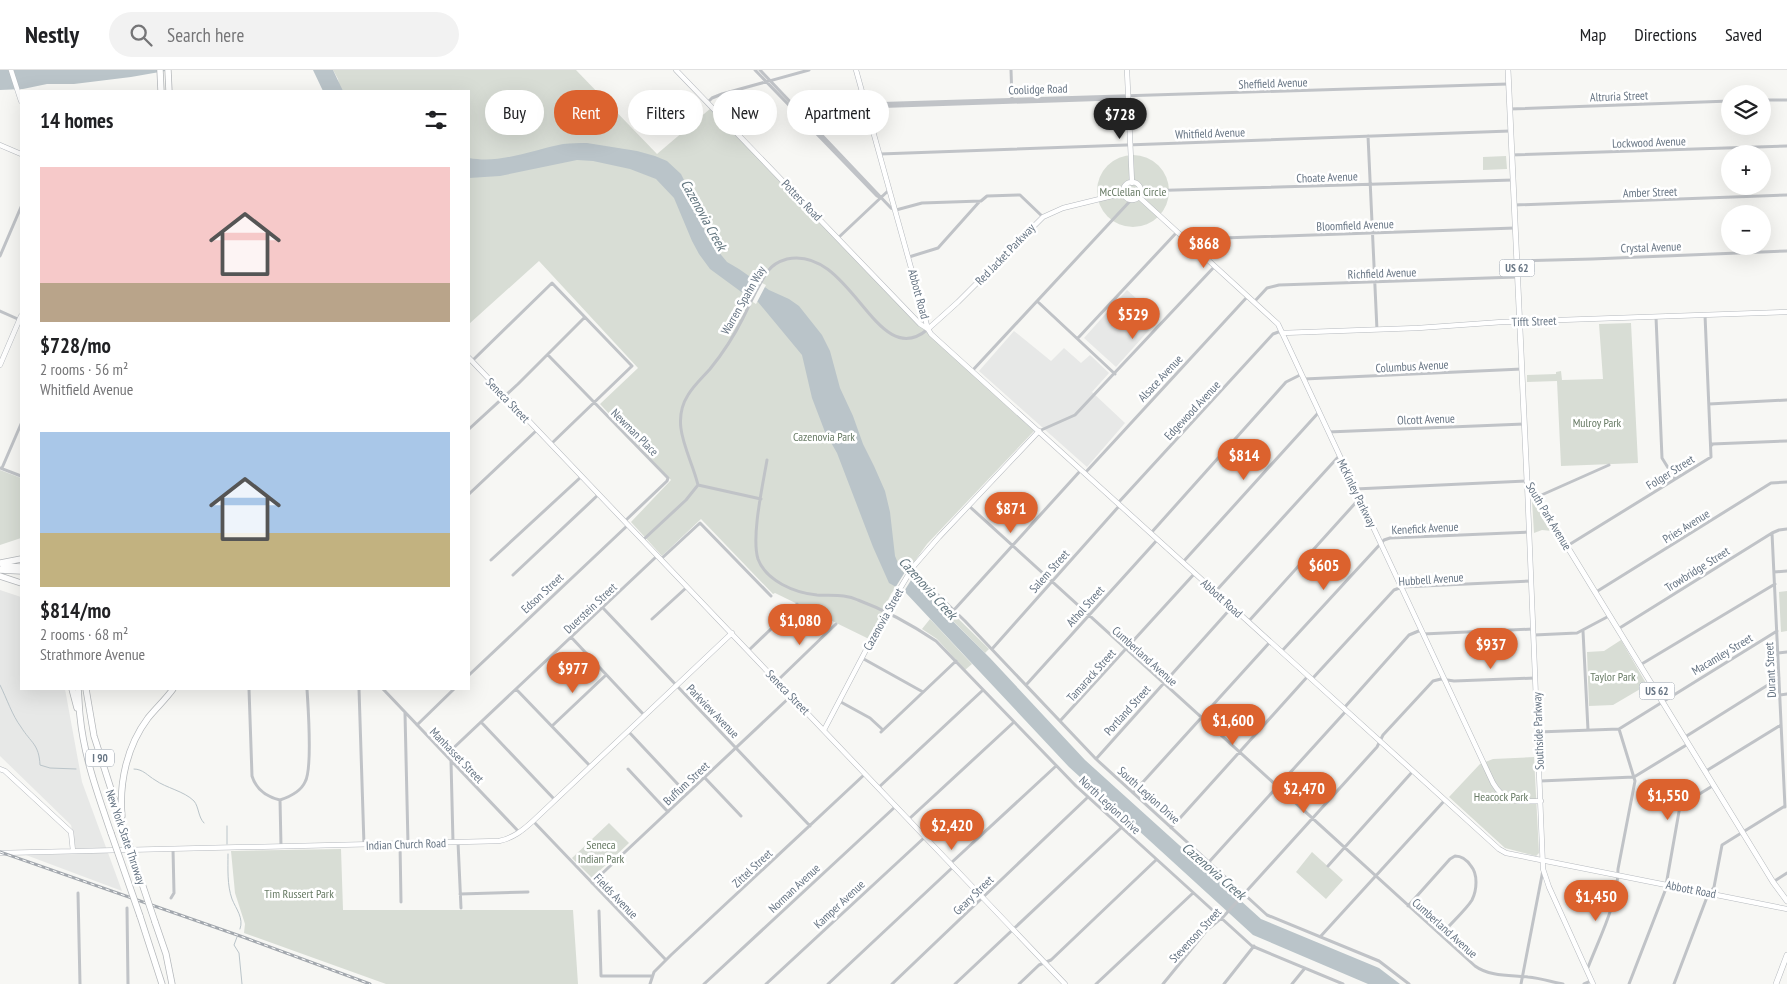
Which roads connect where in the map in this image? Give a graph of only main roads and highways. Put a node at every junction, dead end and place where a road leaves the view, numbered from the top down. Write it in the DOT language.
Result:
graph roads {
  1 [pos="160,70"];
  2 [pos="1508,70"];
  3 [pos="168,73"];
  4 [pos="161,90"];
  5 [pos="169,90"];
  6 [pos="20,559"];
  7 [pos="0,564"];
  8 [pos="20,567"];
  9 [pos="0,570"];
  10 [pos="20,571"];
  11 [pos="0,576"];
  12 [pos="20,583"];
  13 [pos="72,690"];
  14 [pos="78,690"];
  15 [pos="86,690"];
  16 [pos="172,690"];
  17 [pos="79,715"];
  18 [pos="123,826"];
  19 [pos="1787,901"];
  20 [pos="1787,954"];
  21 [pos="162,984"];
  22 [pos="172,984"];
  23 [pos="1776,984"];
  1 -- 4 [label="highway"];
  2 -- 19 [label="main road, South Park Avenue / US 62"];
  3 -- 5 [label="highway"];
  6 -- 7 [label="highway"];
  7 -- 8 [label="highway"];
  9 -- 10 [label="highway"];
  11 -- 12 [label="highway"];
  13 -- 17 [label="highway"];
  14 -- 17 [label="highway, New York State Thruway / I 90"];
  15 -- 18 [label="highway, New York State Thruway / I 90"];
  16 -- 18 [label="highway"];
  17 -- 21 [label="highway, New York State Thruway / I 90, bridge"];
  18 -- 22 [label="highway, New York State Thruway / I 90, bridge"];
  20 -- 23 [label="main road"];
}
